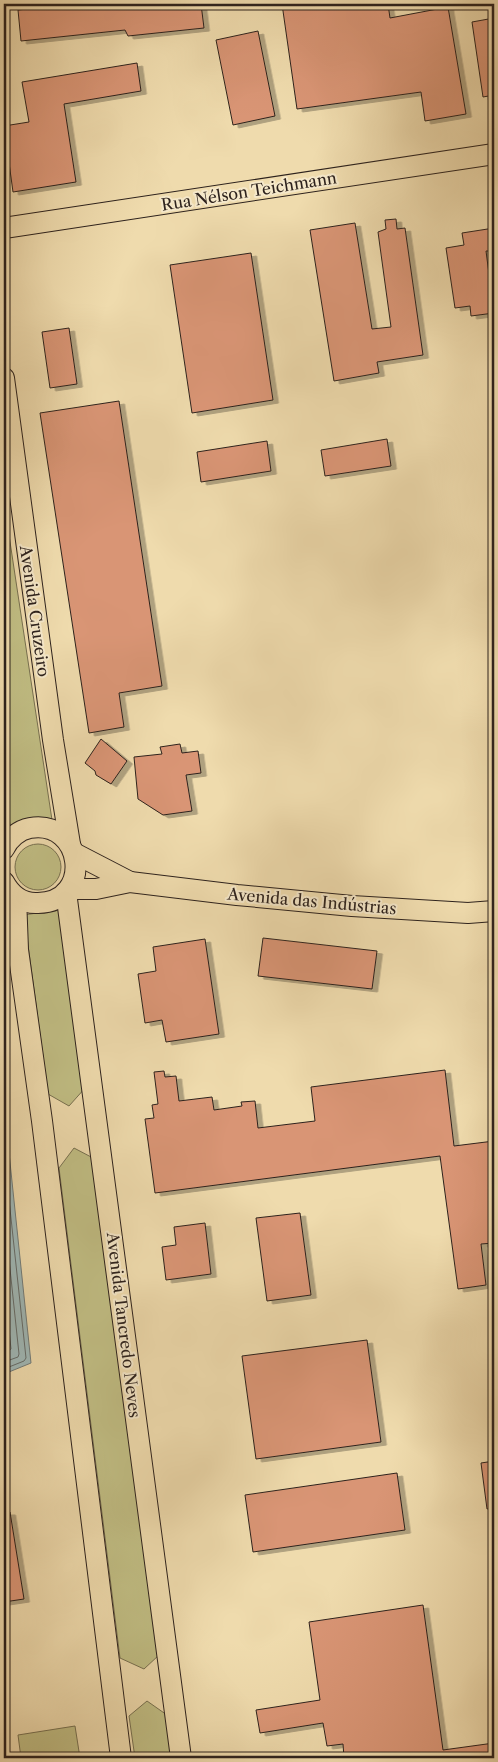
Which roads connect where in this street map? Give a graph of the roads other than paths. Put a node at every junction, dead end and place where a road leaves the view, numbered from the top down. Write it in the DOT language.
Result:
graph roads {
  1 [pos="494,154"];
  2 [pos="4,228"];
  3 [pos="4,378"];
  4 [pos="5,841"];
  5 [pos="72,849"];
  6 [pos="130,882"];
  7 [pos="8,889"];
  8 [pos="68,891"];
  9 [pos="494,910"];
  10 [pos="121,1758"];
  11 [pos="181,1758"];
  1 -- 2 [label="main road, Rua Nélson Teichmann"];
  3 -- 5 [label="main road, Avenida Cruzeiro"];
  4 -- 5 [label="main road"];
  5 -- 6 [label="main road"];
  5 -- 8 [label="main road, Avenida Cruzeiro"];
  6 -- 8 [label="main road"];
  6 -- 9 [label="main road, Avenida das Indústrias"];
  7 -- 8 [label="main road"];
  7 -- 10 [label="main road"];
  8 -- 11 [label="main road, Avenida Tancredo Neves"];
}
